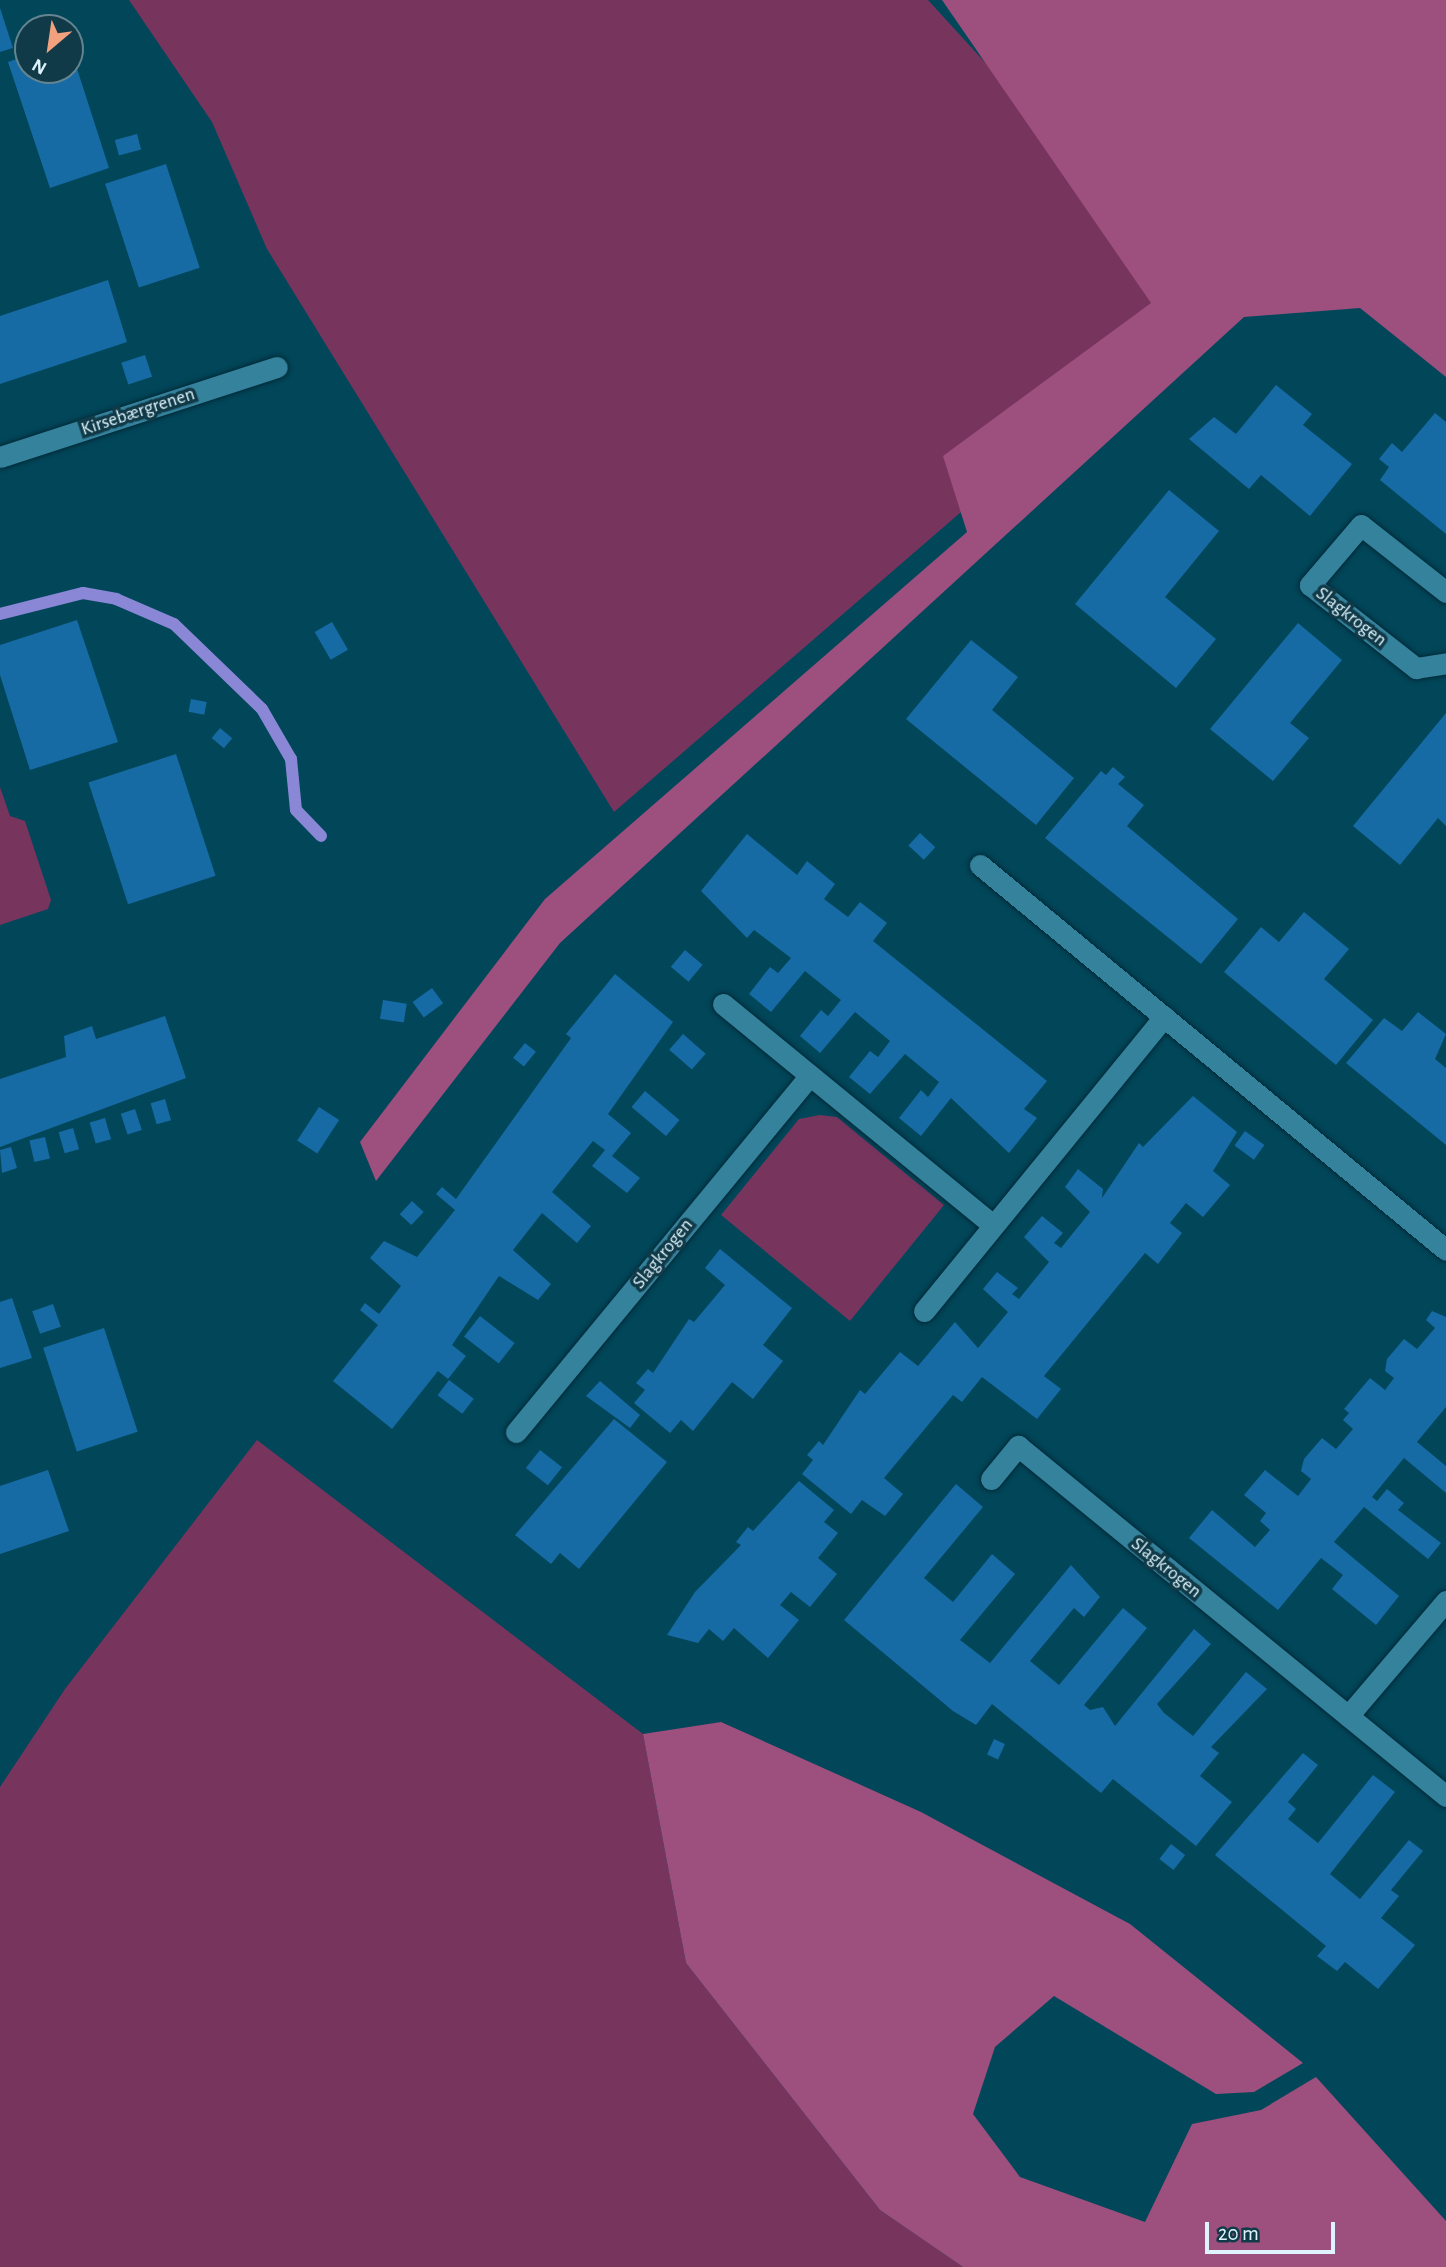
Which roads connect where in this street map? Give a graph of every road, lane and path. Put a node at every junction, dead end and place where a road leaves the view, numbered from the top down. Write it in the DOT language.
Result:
graph roads {
  1 [pos="277,367"];
  2 [pos="0,457"];
  3 [pos="1446,592"];
  4 [pos="1446,663"];
  5 [pos="980,865"];
  6 [pos="723,1004"];
  7 [pos="1164,1017"];
  8 [pos="810,1075"];
  9 [pos="993,1225"];
  10 [pos="1444,1245"];
  11 [pos="923,1311"];
  12 [pos="516,1433"];
  13 [pos="990,1479"];
  14 [pos="1446,1601"];
  15 [pos="1348,1716"];
  16 [pos="1446,1796"];
  1 -- 2 [label="street, Kirsebærgrenen"];
  3 -- 4 [label="street, Slagkrogen"];
  5 -- 7 [label="street"];
  6 -- 8 [label="street"];
  7 -- 9 [label="street"];
  7 -- 10 [label="street"];
  8 -- 9 [label="street"];
  8 -- 12 [label="street, Slagkrogen"];
  9 -- 11 [label="street"];
  13 -- 15 [label="street, Slagkrogen"];
  14 -- 15 [label="street"];
  15 -- 16 [label="street, Slagkrogen"];
}
